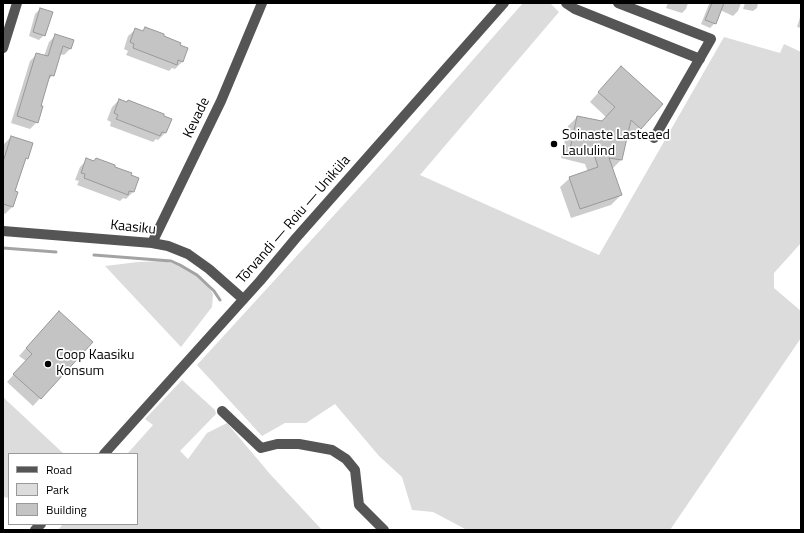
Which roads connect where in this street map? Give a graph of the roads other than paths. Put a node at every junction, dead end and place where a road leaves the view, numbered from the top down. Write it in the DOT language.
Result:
graph roads {
  1 [pos="17,3"];
  2 [pos="262,3"];
  3 [pos="504,3"];
  4 [pos="566,3"];
  5 [pos="618,3"];
  6 [pos="3,48"];
  7 [pos="700,59"];
  8 [pos="654,138"];
  9 [pos="3,231"];
  10 [pos="152,243"];
  11 [pos="243,299"];
  12 [pos="222,411"];
  13 [pos="105,453"];
  14 [pos="384,530"];
  1 -- 6 [label="street"];
  2 -- 10 [label="street, Kevade"];
  3 -- 11 [label="street, Tõrvandi — Roiu — Uniküla"];
  4 -- 7 [label="street"];
  5 -- 7 [label="street"];
  7 -- 8 [label="street"];
  9 -- 10 [label="street, Kaasiku"];
  10 -- 11 [label="street, Kaasiku"];
  11 -- 13 [label="street, Tõrvandi — Roiu — Uniküla"];
  12 -- 14 [label="street"];
}
